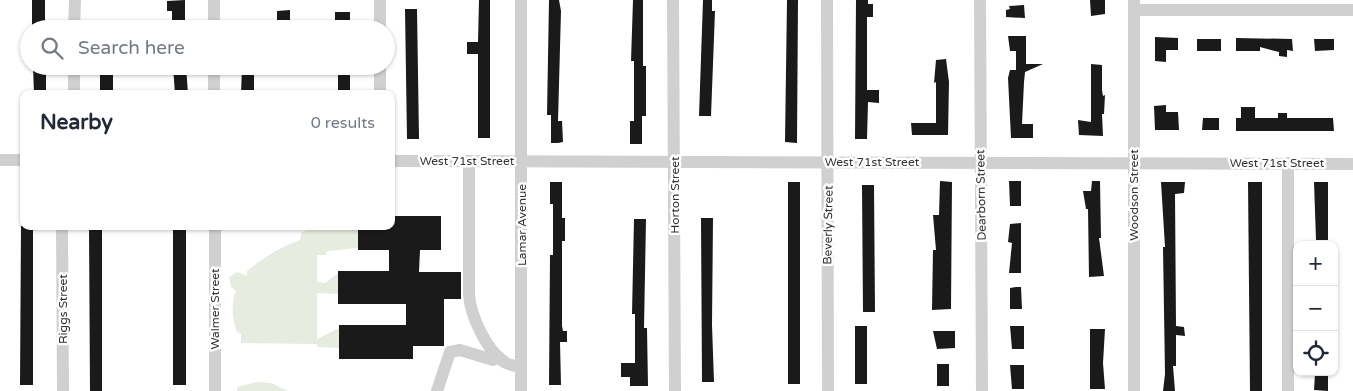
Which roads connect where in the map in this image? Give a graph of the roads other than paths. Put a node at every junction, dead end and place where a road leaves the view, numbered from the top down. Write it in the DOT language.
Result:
graph roads {
  1 [pos="75,0"];
  2 [pos="214,0"];
  3 [pos="380,0"];
  4 [pos="521,0"];
  5 [pos="673,0"];
  6 [pos="827,0"];
  7 [pos="980,0"];
  8 [pos="1134,5"];
  9 [pos="1353,10"];
  10 [pos="74,20"];
  11 [pos="214,20"];
  12 [pos="380,20"];
  13 [pos="74,75"];
  14 [pos="214,75"];
  15 [pos="380,75"];
  16 [pos="74,90"];
  17 [pos="214,90"];
  18 [pos="380,90"];
  19 [pos="0,160"];
  20 [pos="20,160"];
  21 [pos="395,161"];
  22 [pos="469,161"];
  23 [pos="522,162"];
  24 [pos="674,162"];
  25 [pos="828,162"];
  26 [pos="980,163"];
  27 [pos="1133,163"];
  28 [pos="1288,163"];
  29 [pos="1353,164"];
  30 [pos="62,230"];
  31 [pos="215,230"];
  32 [pos="499,357"];
  33 [pos="521,367"];
  34 [pos="63,391"];
  35 [pos="215,391"];
  36 [pos="437,391"];
  37 [pos="521,391"];
  38 [pos="675,391"];
  39 [pos="828,391"];
  40 [pos="982,391"];
  41 [pos="1134,391"];
  42 [pos="1288,391"];
  1 -- 10 [label="street"];
  2 -- 11 [label="street"];
  3 -- 12 [label="street"];
  4 -- 23 [label="street, Lamar Avenue"];
  5 -- 24 [label="street, Horton Street"];
  6 -- 25 [label="street, Beverly Street"];
  7 -- 26 [label="street, Dearborn Street"];
  8 -- 9 [label="street"];
  8 -- 27 [label="street, Woodson Street"];
  13 -- 16 [label="street"];
  14 -- 17 [label="street"];
  15 -- 18 [label="street"];
  19 -- 20 [label="street"];
  21 -- 22 [label="street, West 71st Street"];
  22 -- 23 [label="street, West 71st Street"];
  22 -- 32 [label="street"];
  23 -- 24 [label="street, West 71st Street"];
  23 -- 33 [label="street, Lamar Avenue"];
  24 -- 25 [label="street, West 71st Street"];
  24 -- 38 [label="street, Horton Street"];
  25 -- 26 [label="street, West 71st Street"];
  25 -- 39 [label="street, Beverly Street"];
  26 -- 27 [label="street, West 71st Street"];
  26 -- 40 [label="street, Dearborn Street"];
  27 -- 28 [label="street, West 71st Street"];
  27 -- 41 [label="street, Woodson Street"];
  28 -- 29 [label="street, West 71st Street"];
  28 -- 42 [label="street"];
  30 -- 34 [label="street, Riggs Street"];
  31 -- 35 [label="street, Walmer Street"];
  32 -- 33 [label="street"];
  32 -- 36 [label="street"];
  33 -- 37 [label="street, Lamar Avenue"];
}
